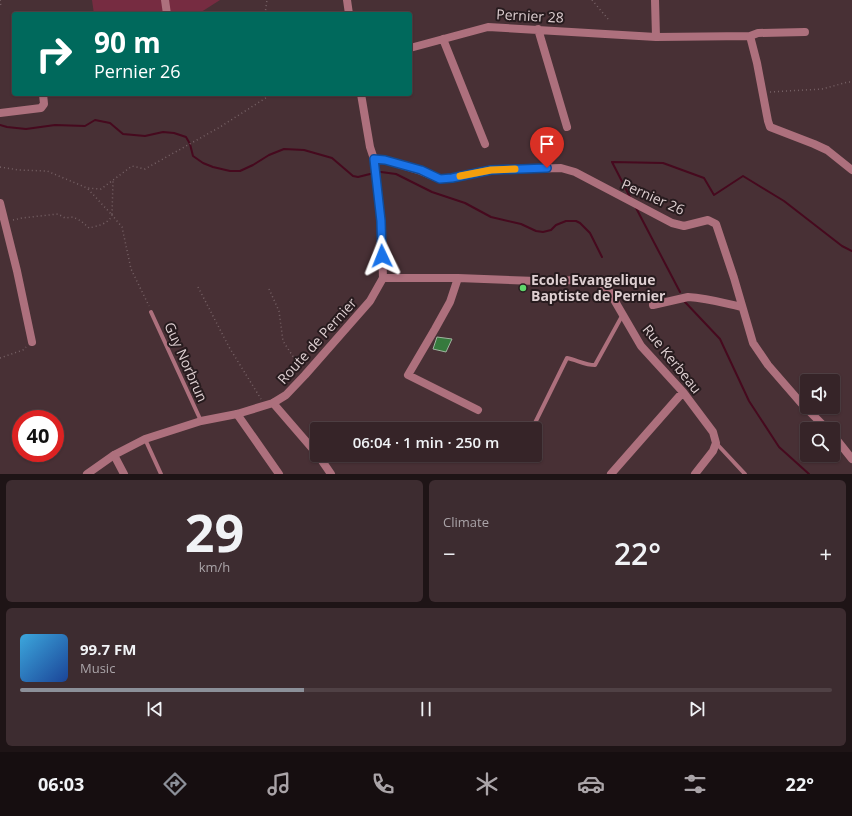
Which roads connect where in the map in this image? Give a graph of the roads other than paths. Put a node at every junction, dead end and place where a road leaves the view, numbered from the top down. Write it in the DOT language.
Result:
graph roads {
  1 [pos="165,0"];
  2 [pos="347,0"];
  3 [pos="655,0"];
  4 [pos="166,12"];
  5 [pos="349,12"];
  6 [pos="538,30"];
  7 [pos="805,32"];
  8 [pos="750,36"];
  9 [pos="656,37"];
  10 [pos="443,39"];
  11 [pos="412,47"];
  12 [pos="43,96"];
  13 [pos="361,96"];
  14 [pos="0,113"];
  15 [pos="567,127"];
  16 [pos="485,144"];
  17 [pos="374,159"];
  18 [pos="852,170"];
  19 [pos="0,203"];
  20 [pos="383,278"];
  21 [pos="458,278"];
  22 [pos="653,305"];
  23 [pos="742,307"];
  24 [pos="151,312"];
  25 [pos="622,316"];
  26 [pos="32,342"];
  27 [pos="683,392"];
  28 [pos="269,404"];
  29 [pos="478,410"];
  30 [pos="237,414"];
  31 [pos="201,421"];
  32 [pos="535,422"];
  33 [pos="820,422"];
  34 [pos="145,439"];
  35 [pos="716,443"];
  36 [pos="840,444"];
  37 [pos="310,448"];
  38 [pos="114,455"];
  39 [pos="852,459"];
  40 [pos="322,462"];
  41 [pos="87,474"];
  42 [pos="124,474"];
  43 [pos="162,474"];
  44 [pos="279,474"];
  45 [pos="331,474"];
  46 [pos="611,474"];
  47 [pos="695,474"];
  48 [pos="745,474"];
  1 -- 4 [label="street"];
  2 -- 5 [label="street"];
  3 -- 9 [label="street"];
  6 -- 9 [label="street, Pernier 28"];
  6 -- 10 [label="street, Pernier 28"];
  6 -- 15 [label="street"];
  7 -- 8 [label="street, Pernier 28"];
  8 -- 9 [label="street, Pernier 28"];
  8 -- 18 [label="street"];
  10 -- 11 [label="street, Pernier 28"];
  10 -- 16 [label="street"];
  12 -- 14 [label="street"];
  13 -- 17 [label="street"];
  17 -- 20 [label="street"];
  17 -- 23 [label="street, Pernier 26"];
  19 -- 26 [label="street"];
  20 -- 21 [label="street, Rue Kerbeau"];
  20 -- 28 [label="street, Route de Pernier"];
  21 -- 25 [label="street, Rue Kerbeau"];
  21 -- 29 [label="street"];
  22 -- 23 [label="street"];
  23 -- 33 [label="street, Pernier 26"];
  24 -- 31 [label="lane, Guy Norbrun"];
  25 -- 27 [label="street, Rue Kerbeau"];
  25 -- 32 [label="lane"];
  27 -- 35 [label="street, Rue Kerbeau"];
  27 -- 46 [label="street"];
  28 -- 30 [label="street, Route de Pernier"];
  28 -- 37 [label="street"];
  30 -- 31 [label="street, Route de Pernier"];
  30 -- 44 [label="street"];
  31 -- 34 [label="street, Route de Pernier"];
  34 -- 38 [label="street, Route de Pernier"];
  34 -- 43 [label="lane"];
  35 -- 47 [label="street"];
  35 -- 48 [label="lane"];
  36 -- 39 [label="street"];
  38 -- 41 [label="street, Route de Pernier"];
  38 -- 42 [label="street"];
  40 -- 45 [label="street"];
}
